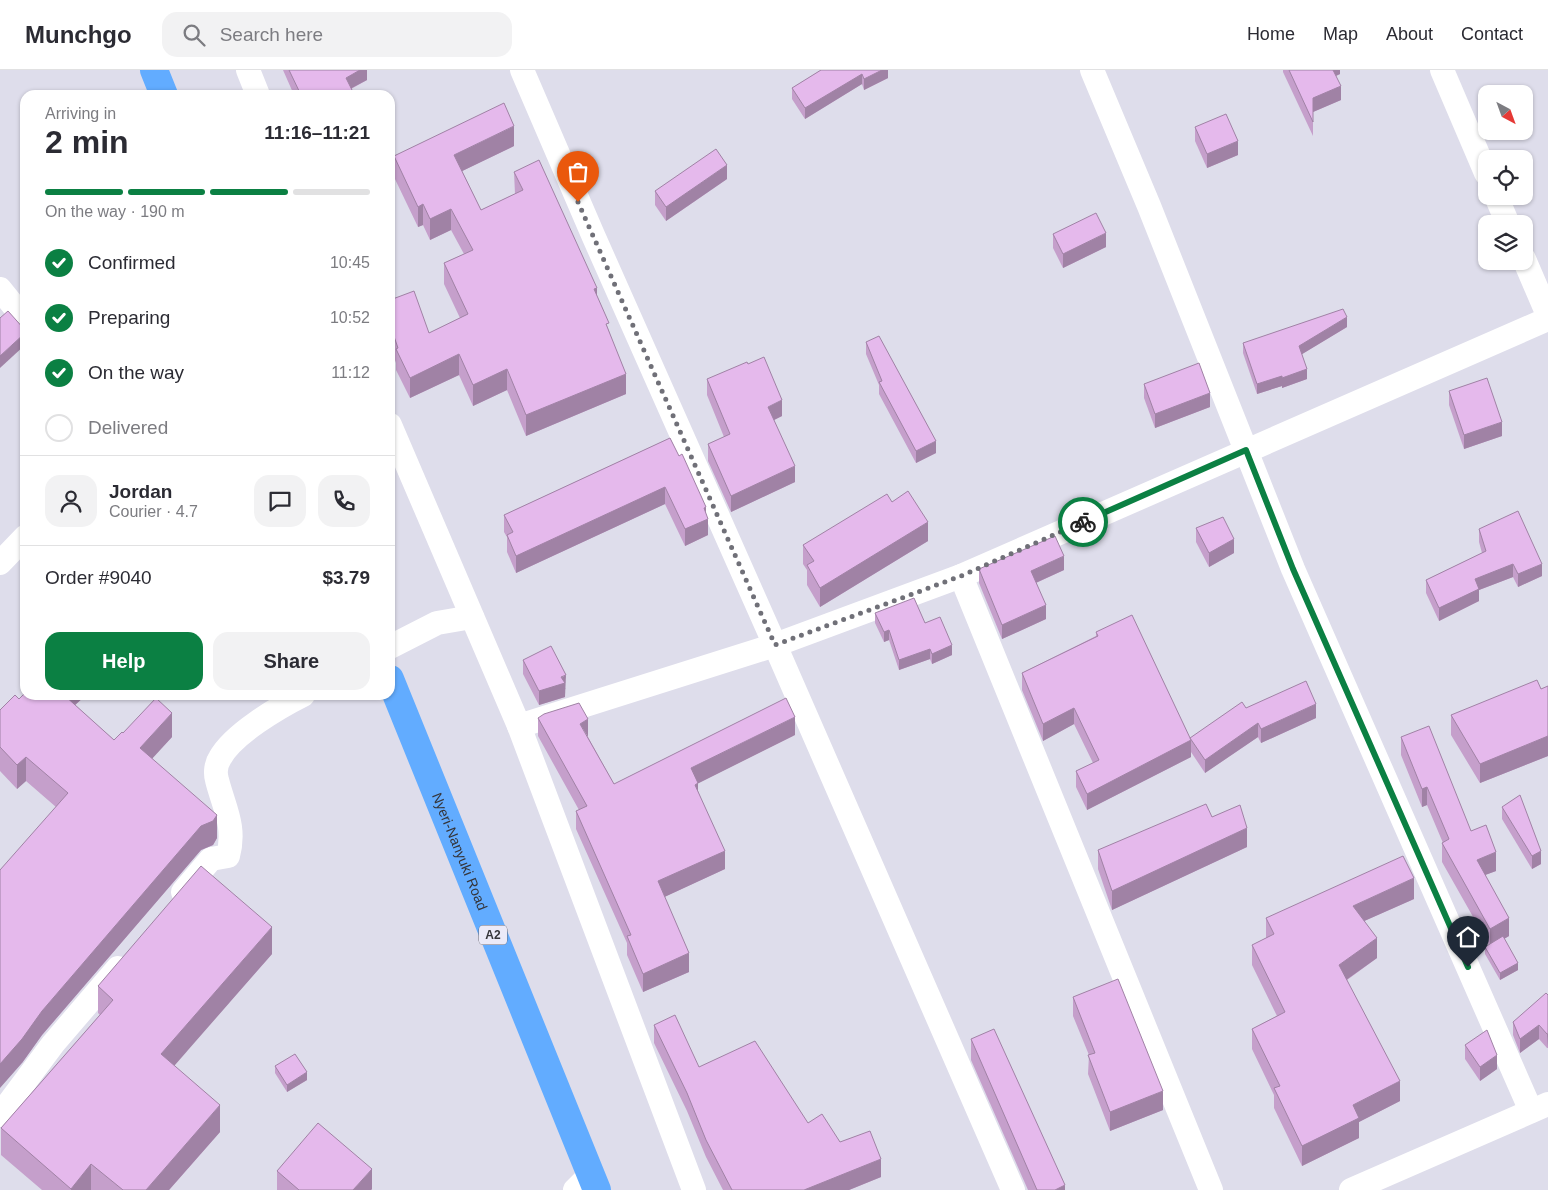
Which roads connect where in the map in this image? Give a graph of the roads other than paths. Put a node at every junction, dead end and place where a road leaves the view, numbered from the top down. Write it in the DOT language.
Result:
graph roads {
  1 [pos="154,70"];
  2 [pos="248,70"];
  3 [pos="522,70"];
  4 [pos="1092,70"];
  5 [pos="1442,70"];
  6 [pos="162,90"];
  7 [pos="256,90"];
  8 [pos="1478,154"];
  9 [pos="1529,270"];
  10 [pos="0,289"];
  11 [pos="20,314"];
  12 [pos="1548,317"];
  13 [pos="395,437"];
  14 [pos="1246,450"];
  15 [pos="20,542"];
  16 [pos="0,563"];
  17 [pos="961,576"];
  18 [pos="472,617"];
  19 [pos="395,645"];
  20 [pos="775,645"];
  21 [pos="395,692"];
  22 [pos="295,700"];
  23 [pos="519,726"];
  24 [pos="167,911"];
  25 [pos="129,955"];
  26 [pos="1540,1108"];
  27 [pos="0,1115"];
  28 [pos="588,1185"];
  29 [pos="694,1190"];
  30 [pos="1013,1190"];
  31 [pos="1211,1190"];
  32 [pos="1351,1190"];
  1 -- 6 [label="highway"];
  2 -- 7 [label="street"];
  3 -- 20 [label="street"];
  4 -- 14 [label="street"];
  5 -- 8 [label="street"];
  9 -- 12 [label="street"];
  10 -- 11 [label="street"];
  12 -- 14 [label="street"];
  13 -- 18 [label="street"];
  14 -- 17 [label="street"];
  14 -- 26 [label="street"];
  15 -- 16 [label="street"];
  17 -- 20 [label="street"];
  17 -- 31 [label="street"];
  18 -- 19 [label="street"];
  18 -- 23 [label="street"];
  20 -- 23 [label="street"];
  20 -- 30 [label="street"];
  21 -- 28 [label="highway, Nyeri-Nanyuki Road / A2"];
  22 -- 24 [label="street"];
  23 -- 29 [label="street"];
  25 -- 27 [label="street"];
  26 -- 32 [label="street"];
}
